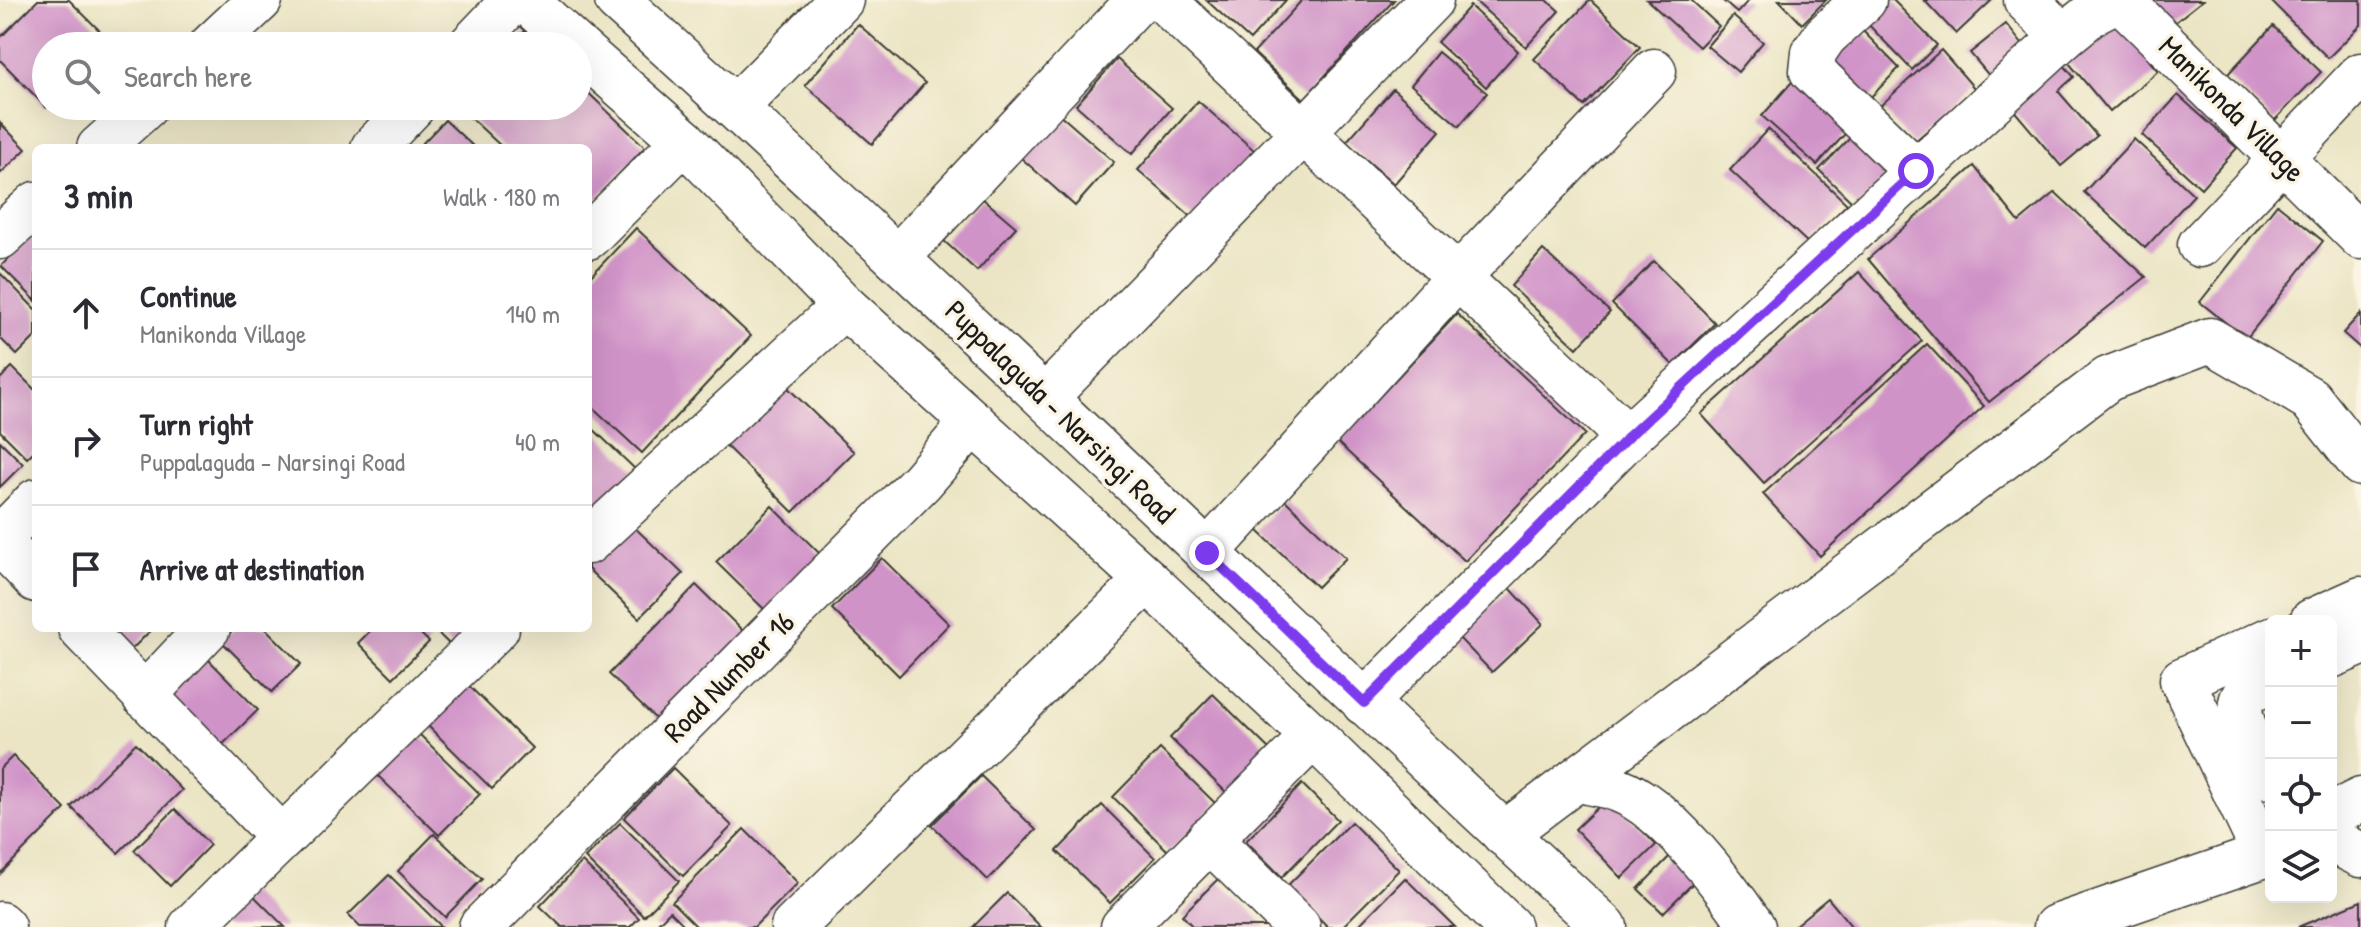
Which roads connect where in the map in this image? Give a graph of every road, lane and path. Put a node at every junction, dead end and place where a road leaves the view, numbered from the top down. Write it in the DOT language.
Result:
graph roads {
  1 [pos="260,0"];
  2 [pos="514,0"];
  3 [pos="525,0"];
  4 [pos="617,0"];
  5 [pos="841,0"];
  6 [pos="1139,0"];
  7 [pos="1163,0"];
  8 [pos="1431,0"];
  9 [pos="1864,0"];
  10 [pos="2026,0"];
  11 [pos="226,32"];
  12 [pos="483,32"];
  13 [pos="560,32"];
  14 [pos="2063,37"];
  15 [pos="592,60"];
  16 [pos="1654,71"];
  17 [pos="2361,75"];
  18 [pos="736,107"];
  19 [pos="130,120"];
  20 [pos="400,120"];
  21 [pos="1304,133"];
  22 [pos="684,141"];
  23 [pos="103,144"];
  24 [pos="377,144"];
  25 [pos="2281,158"];
  26 [pos="1916,171"];
  27 [pos="32,208"];
  28 [pos="592,233"];
  29 [pos="0,237"];
  30 [pos="2361,237"];
  31 [pos="2200,245"];
  32 [pos="898,257"];
  33 [pos="1458,277"];
  34 [pos="844,306"];
  35 [pos="1046,397"];
  36 [pos="973,422"];
  37 [pos="1628,437"];
  38 [pos="2361,464"];
  39 [pos="32,505"];
  40 [pos="592,538"];
  41 [pos="0,540"];
  42 [pos="1207,553"];
  43 [pos="32,576"];
  44 [pos="1147,580"];
  45 [pos="2361,599"];
  46 [pos="2325,615"];
  47 [pos="84,632"];
  48 [pos="204,632"];
  49 [pos="493,632"];
  50 [pos="2265,642"];
  51 [pos="2361,643"];
  52 [pos="2337,653"];
  53 [pos="2265,685"];
  54 [pos="144,696"];
  55 [pos="1364,703"];
  56 [pos="1313,736"];
  57 [pos="2265,766"];
  58 [pos="1577,779"];
  59 [pos="2361,800"];
  60 [pos="2337,812"];
  61 [pos="1504,834"];
  62 [pos="282,838"];
  63 [pos="1209,839"];
  64 [pos="2337,843"];
  65 [pos="2361,855"];
  66 [pos="191,927"];
  67 [pos="481,927"];
  68 [pos="793,927"];
  69 [pos="1123,927"];
  70 [pos="1298,927"];
  71 [pos="1509,927"];
  72 [pos="1605,927"];
  73 [pos="1753,927"];
  74 [pos="2056,927"];
  1 -- 11 [label="street"];
  2 -- 12 [label="street"];
  3 -- 13 [label="street"];
  4 -- 18 [label="street, Puppalaguda - Narsingi Road"];
  5 -- 18 [label="street"];
  6 -- 32 [label="street"];
  7 -- 21 [label="street"];
  8 -- 21 [label="street"];
  9 -- 26 [label="street"];
  10 -- 14 [label="street"];
  14 -- 25 [label="street, Manikonda Village"];
  14 -- 26 [label="street, Manikonda Village"];
  15 -- 22 [label="street"];
  16 -- 33 [label="street"];
  17 -- 25 [label="street"];
  18 -- 32 [label="street, Puppalaguda - Narsingi Road"];
  19 -- 23 [label="street"];
  20 -- 24 [label="street"];
  21 -- 33 [label="street"];
  21 -- 35 [label="street"];
  22 -- 28 [label="street"];
  22 -- 34 [label="street"];
  25 -- 30 [label="street, Manikonda Village"];
  25 -- 31 [label="street"];
  26 -- 37 [label="street, Manikonda Village"];
  27 -- 29 [label="street"];
  32 -- 35 [label="street, Puppalaguda - Narsingi Road"];
  33 -- 37 [label="street"];
  33 -- 42 [label="street"];
  34 -- 36 [label="street"];
  34 -- 40 [label="street"];
  35 -- 42 [label="street, Puppalaguda - Narsingi Road"];
  36 -- 44 [label="street"];
  36 -- 67 [label="street, Road Number 16"];
  37 -- 55 [label="street, Manikonda Village"];
  38 -- 58 [label="street"];
  39 -- 41 [label="street"];
  41 -- 43 [label="street"];
  42 -- 55 [label="street, Puppalaguda - Narsingi Road"];
  44 -- 56 [label="street"];
  44 -- 68 [label="street"];
  45 -- 46 [label="street"];
  47 -- 54 [label="street"];
  48 -- 54 [label="street"];
  49 -- 62 [label="street"];
  50 -- 74 [label="street"];
  51 -- 52 [label="street"];
  53 -- 57 [label="street"];
  54 -- 62 [label="street"];
  55 -- 61 [label="street, Puppalaguda - Narsingi Road"];
  56 -- 63 [label="street"];
  56 -- 71 [label="street"];
  58 -- 61 [label="street"];
  58 -- 73 [label="street"];
  59 -- 60 [label="street"];
  61 -- 72 [label="street, Puppalaguda - Narsingi Road"];
  62 -- 66 [label="street"];
  63 -- 69 [label="street"];
  63 -- 70 [label="street"];
  64 -- 65 [label="street"];
}
